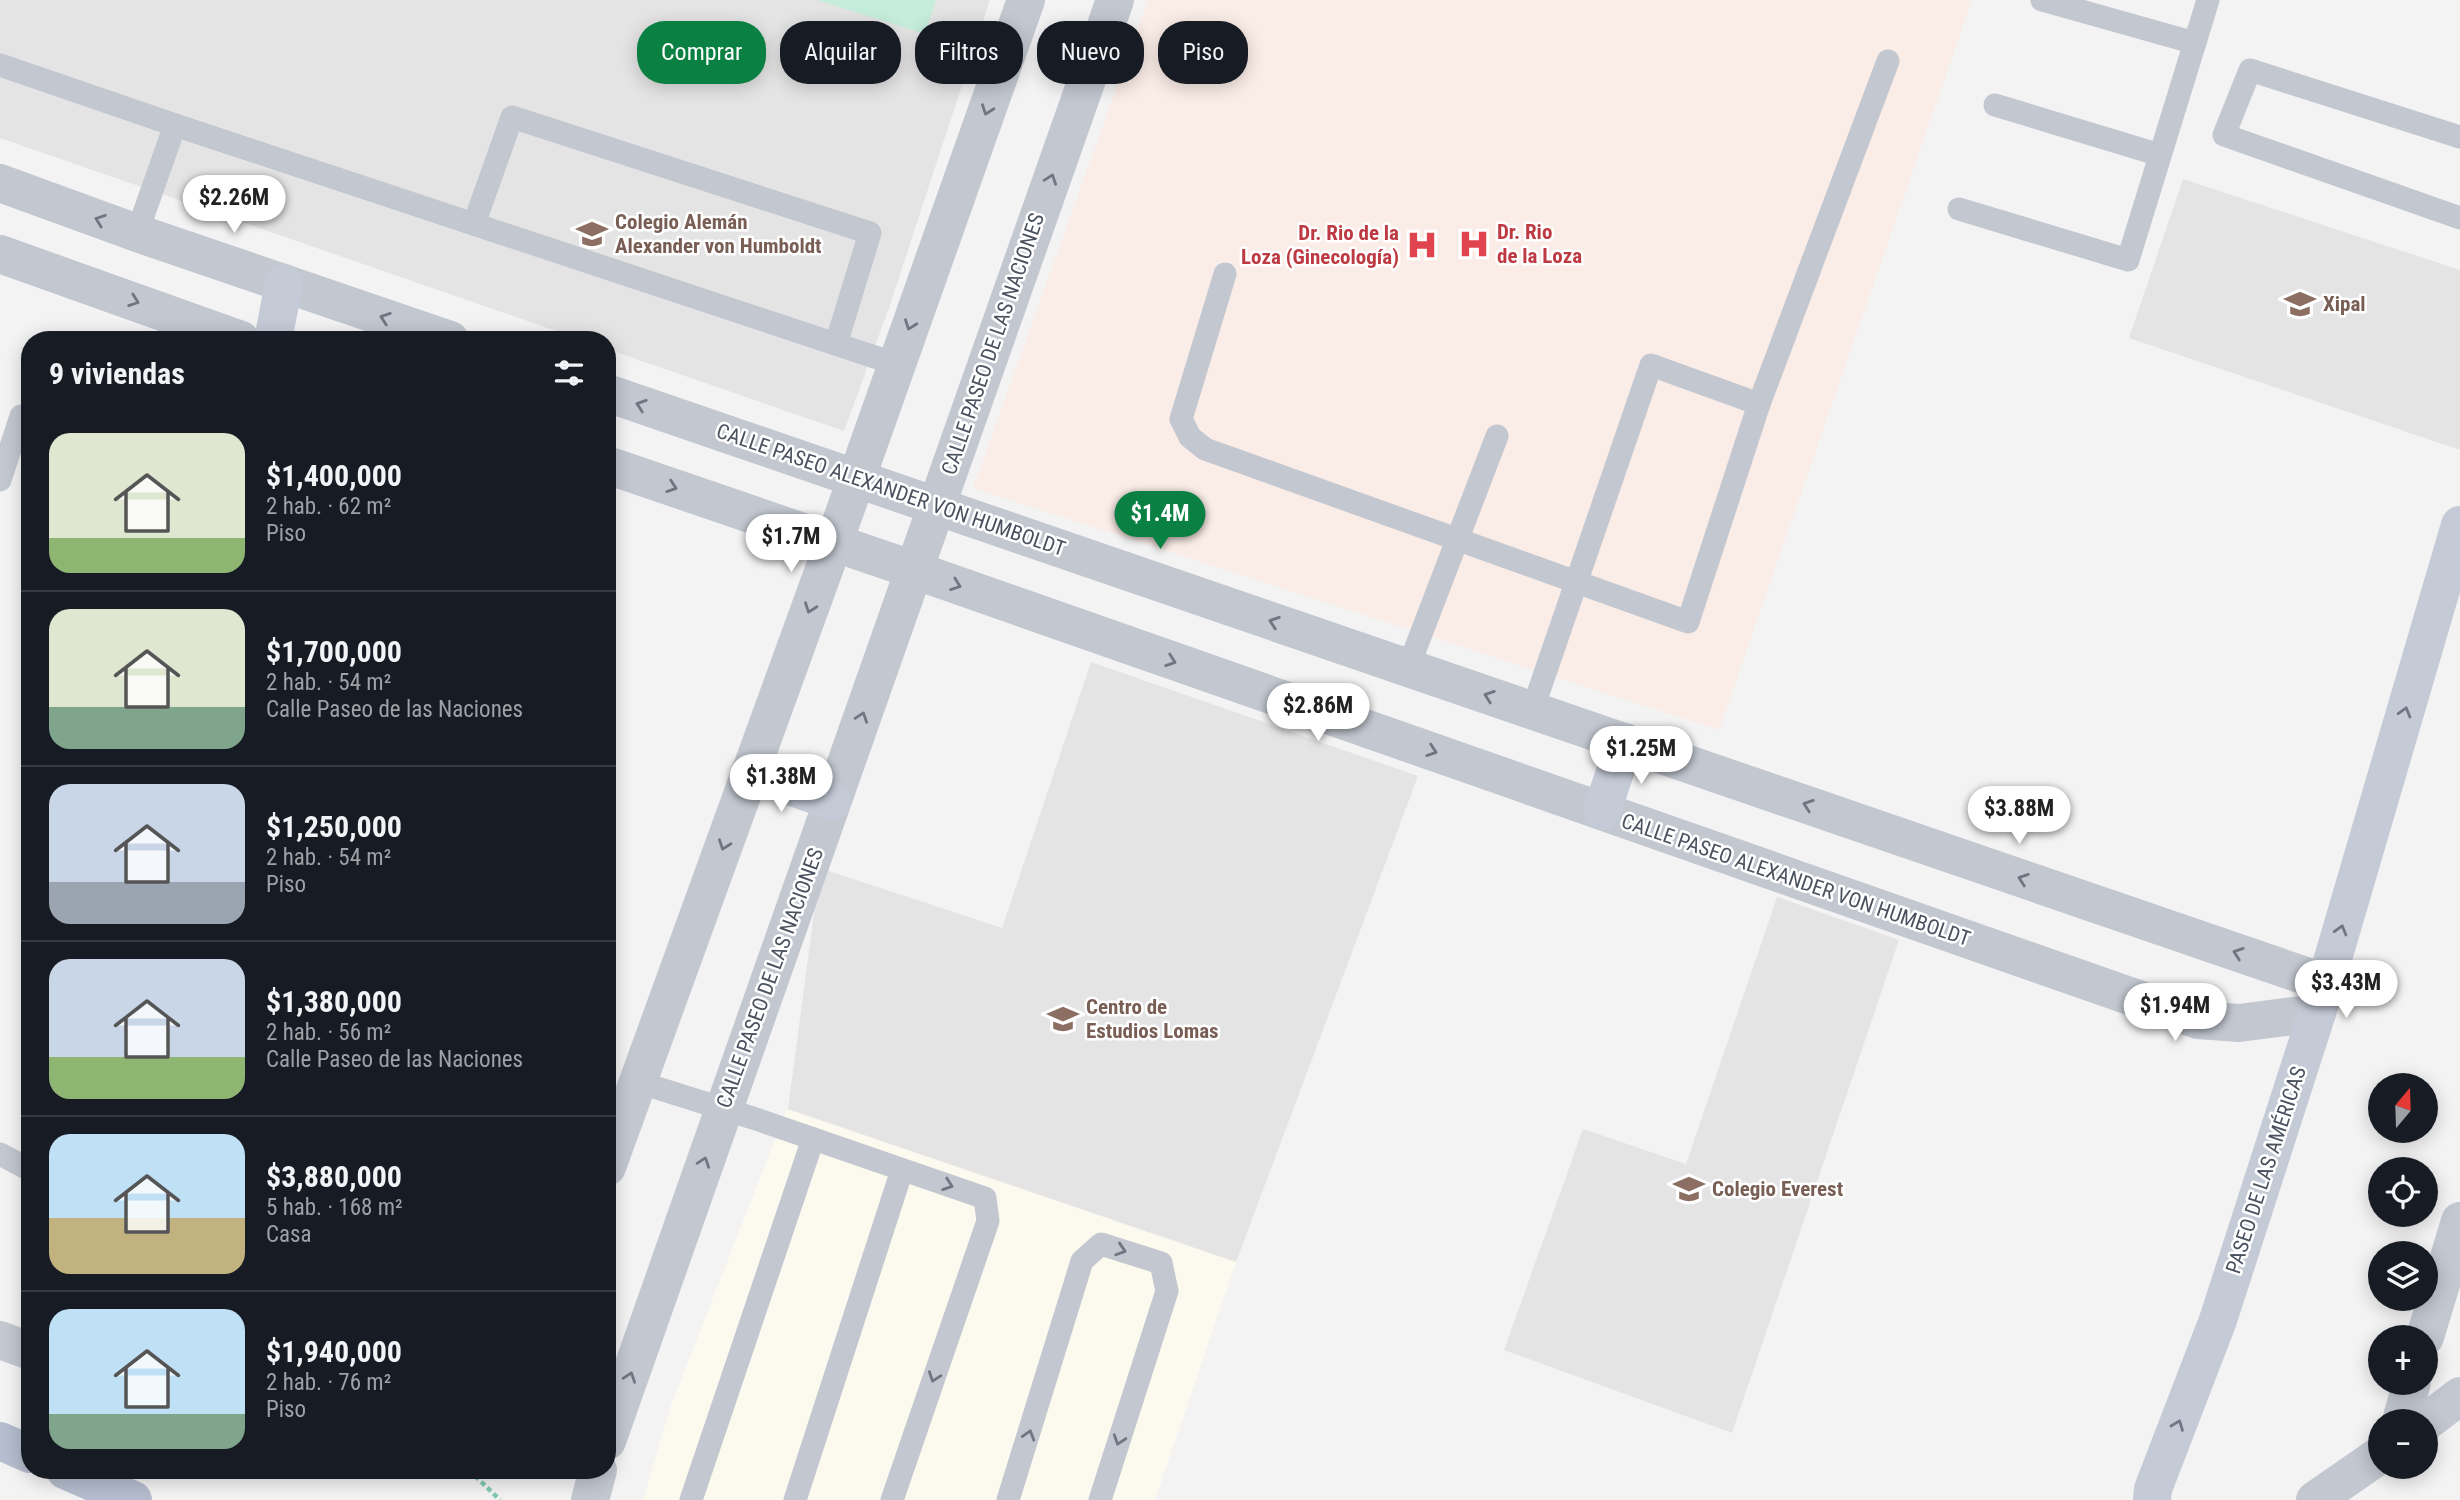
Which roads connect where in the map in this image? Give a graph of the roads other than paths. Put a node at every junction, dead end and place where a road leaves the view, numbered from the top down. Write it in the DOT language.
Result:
graph roads {
  1 [pos="1026,0"];
  2 [pos="1115,0"];
  3 [pos="2042,0"];
  4 [pos="2208,0"];
  5 [pos="2195,43"];
  6 [pos="1888,61"];
  7 [pos="0,65"];
  8 [pos="1995,105"];
  9 [pos="175,125"];
  10 [pos="2460,137"];
  11 [pos="2160,155"];
  12 [pos="0,183"];
  13 [pos="1959,209"];
  14 [pos="2460,218"];
  15 [pos="474,224"];
  16 [pos="137,233"];
  17 [pos="0,254"];
  18 [pos="1225,274"];
  19 [pos="284,283"];
  20 [pos="216,331"];
  21 [pos="275,331"];
  22 [pos="424,331"];
  23 [pos="836,344"];
  24 [pos="896,364"];
  25 [pos="616,396"];
  26 [pos="1759,404"];
  27 [pos="21,416"];
  28 [pos="1497,436"];
  29 [pos="616,468"];
  30 [pos="857,478"];
  31 [pos="0,480"];
  32 [pos="936,505"];
  33 [pos="2460,525"];
  34 [pos="1455,539"];
  35 [pos="834,542"];
  36 [pos="914,570"];
  37 [pos="1575,583"];
  38 [pos="1408,668"];
  39 [pos="1532,710"];
  40 [pos="1625,743"];
  41 [pos="750,772"];
  42 [pos="832,801"];
  43 [pos="1602,811"];
  44 [pos="2321,998"];
  45 [pos="638,1082"];
  46 [pos="723,1109"];
  47 [pos="814,1139"];
  48 [pos="616,1142"];
  49 [pos="0,1154"];
  50 [pos="21,1165"];
  51 [pos="902,1170"];
  52 [pos="2460,1221"];
  53 [pos="2429,1325"];
  54 [pos="0,1340"];
  55 [pos="21,1348"];
  56 [pos="2460,1396"];
  57 [pos="2438,1413"];
  58 [pos="616,1415"];
  59 [pos="0,1441"];
  60 [pos="21,1450"];
  61 [pos="2368,1463"];
  62 [pos="85,1479"];
  63 [pos="596,1479"];
  64 [pos="2148,1496"];
  65 [pos="133,1500"];
  66 [pos="590,1500"];
  67 [pos="691,1500"];
  68 [pos="795,1500"];
  69 [pos="892,1500"];
  70 [pos="1008,1500"];
  71 [pos="1100,1500"];
  72 [pos="2315,1500"];
  1 -- 24 [label="street, one-way"];
  32 -- 2 [label="street, CALLE PASEO DE LAS NACIONES, one-way"];
  3 -- 5 [label="lane"];
  4 -- 5 [label="lane"];
  5 -- 11 [label="lane"];
  6 -- 26 [label="lane"];
  7 -- 9 [label="lane"];
  8 -- 11 [label="lane"];
  9 -- 15 [label="lane"];
  9 -- 16 [label="lane"];
  10 -- 14 [label="lane"];
  11 -- 13 [label="lane"];
  16 -- 12 [label="street, one-way"];
  15 -- 23 [label="lane"];
  15 -- 23 [label="lane"];
  16 -- 19 [label="street"];
  17 -- 20 [label="street, one-way"];
  18 -- 34 [label="lane"];
  19 -- 21 [label="street"];
  22 -- 19 [label="street, one-way"];
  23 -- 24 [label="lane"];
  24 -- 30 [label="street"];
  30 -- 25 [label="street, CALLE PASEO ALEXANDER VON HUMBOLDT, one-way"];
  26 -- 37 [label="lane"];
  26 -- 37 [label="lane"];
  27 -- 31 [label="lane"];
  28 -- 34 [label="lane"];
  29 -- 35 [label="street, CALLE PASEO ALEXANDER VON HUMBOLDT, one-way"];
  30 -- 32 [label="street, CALLE PASEO ALEXANDER VON HUMBOLDT"];
  30 -- 35 [label="street"];
  32 -- 36 [label="street, CALLE PASEO DE LAS NACIONES"];
  38 -- 32 [label="street, CALLE PASEO ALEXANDER VON HUMBOLDT, one-way"];
  44 -- 33 [label="street, PASEO DE LAS AMÉRICAS, one-way"];
  34 -- 37 [label="lane"];
  34 -- 38 [label="lane"];
  35 -- 36 [label="street, CALLE PASEO ALEXANDER VON HUMBOLDT"];
  35 -- 41 [label="street, one-way"];
  42 -- 36 [label="street, CALLE PASEO DE LAS NACIONES, one-way"];
  36 -- 43 [label="street, CALLE PASEO ALEXANDER VON HUMBOLDT, one-way"];
  37 -- 39 [label="lane"];
  39 -- 38 [label="street, CALLE PASEO ALEXANDER VON HUMBOLDT, one-way"];
  39 -- 40 [label="street, CALLE PASEO ALEXANDER VON HUMBOLDT"];
  40 -- 43 [label="street"];
  44 -- 40 [label="street, CALLE PASEO ALEXANDER VON HUMBOLDT, one-way"];
  41 -- 42 [label="street"];
  41 -- 45 [label="street, one-way"];
  42 -- 46 [label="street, CALLE PASEO DE LAS NACIONES"];
  43 -- 44 [label="street, CALLE PASEO ALEXANDER VON HUMBOLDT"];
  64 -- 44 [label="street, PASEO DE LAS AMÉRICAS, one-way"];
  45 -- 46 [label="lane"];
  45 -- 48 [label="street"];
  46 -- 47 [label="lane"];
  58 -- 46 [label="street, CALLE PASEO DE LAS NACIONES, one-way"];
  47 -- 51 [label="lane"];
  47 -- 67 [label="lane"];
  49 -- 50 [label="lane"];
  51 -- 68 [label="lane"];
  51 -- 69 [label="lane, one-way"];
  52 -- 53 [label="street"];
  54 -- 55 [label="street"];
  56 -- 57 [label="street"];
  59 -- 60 [label="main road"];
  61 -- 72 [label="street"];
  62 -- 65 [label="main road"];
  63 -- 66 [label="street"];
  70 -- 71 [label="lane, one-way"];
}
